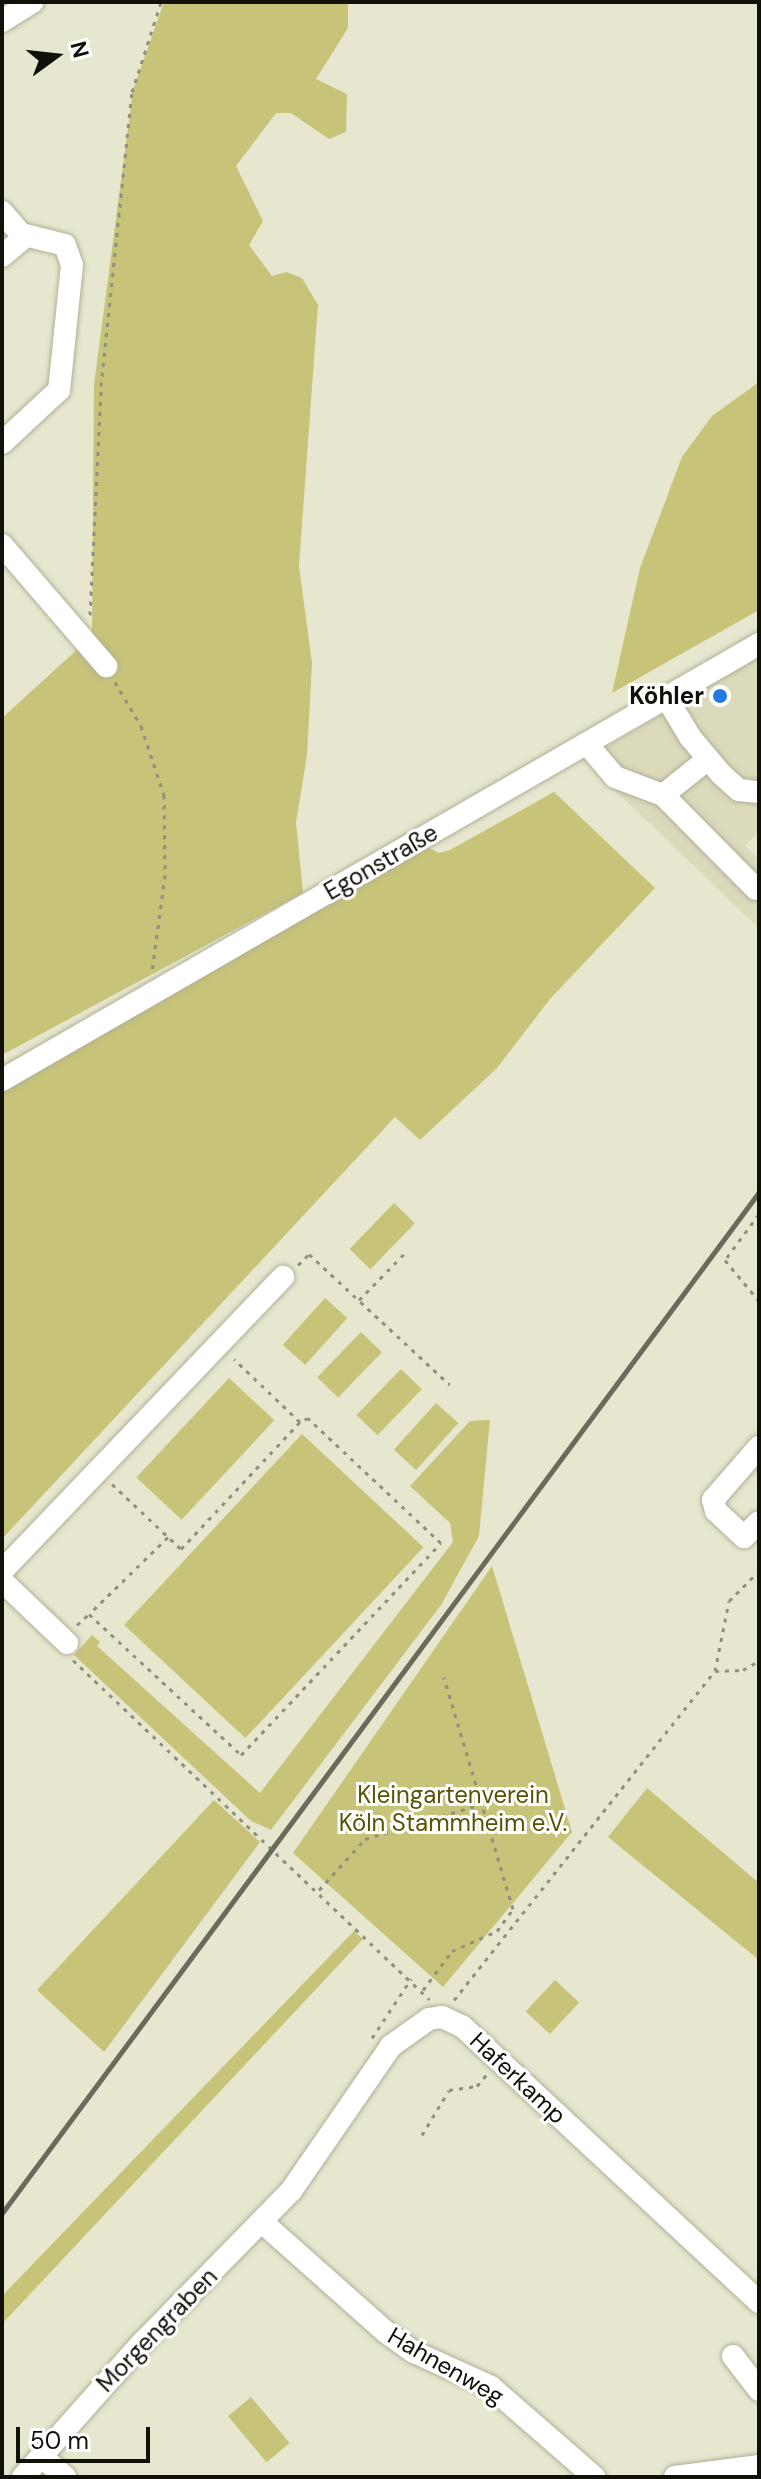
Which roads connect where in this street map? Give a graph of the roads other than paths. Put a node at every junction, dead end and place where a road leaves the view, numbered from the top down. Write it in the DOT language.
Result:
graph roads {
  1 [pos="32,2"];
  2 [pos="2,21"];
  3 [pos="2,212"];
  4 [pos="26,236"];
  5 [pos="2,256"];
  6 [pos="2,443"];
  7 [pos="2,545"];
  8 [pos="759,644"];
  9 [pos="106,666"];
  10 [pos="666,697"];
  11 [pos="587,744"];
  12 [pos="708,759"];
  13 [pos="759,792"];
  14 [pos="663,795"];
  15 [pos="756,889"];
  16 [pos="2,1080"];
  17 [pos="283,1277"];
  18 [pos="759,1447"];
  19 [pos="759,1522"];
  20 [pos="2,1571"];
  21 [pos="2,1581"];
  22 [pos="67,1643"];
  23 [pos="262,2222"];
  24 [pos="759,2302"];
  25 [pos="733,2356"];
  26 [pos="759,2390"];
  27 [pos="41,2456"];
  28 [pos="759,2466"];
  29 [pos="23,2477"];
  30 [pos="65,2477"];
  31 [pos="594,2477"];
  32 [pos="675,2477"];
  1 -- 2 [label="street"];
  3 -- 4 [label="street"];
  4 -- 5 [label="street"];
  4 -- 6 [label="street"];
  7 -- 9 [label="street"];
  8 -- 10 [label="street, Egonstraße"];
  10 -- 11 [label="street, Egonstraße"];
  10 -- 12 [label="street"];
  11 -- 14 [label="street"];
  11 -- 16 [label="street, Egonstraße"];
  12 -- 13 [label="street"];
  12 -- 14 [label="street"];
  14 -- 15 [label="street"];
  17 -- 20 [label="street"];
  18 -- 19 [label="street"];
  21 -- 22 [label="street"];
  23 -- 24 [label="street, Haferkamp"];
  23 -- 27 [label="street, Morgengraben"];
  23 -- 31 [label="street, Hahnenweg"];
  25 -- 26 [label="street"];
  27 -- 29 [label="street, Morgengraben"];
  27 -- 30 [label="street"];
  28 -- 32 [label="street"];
}
